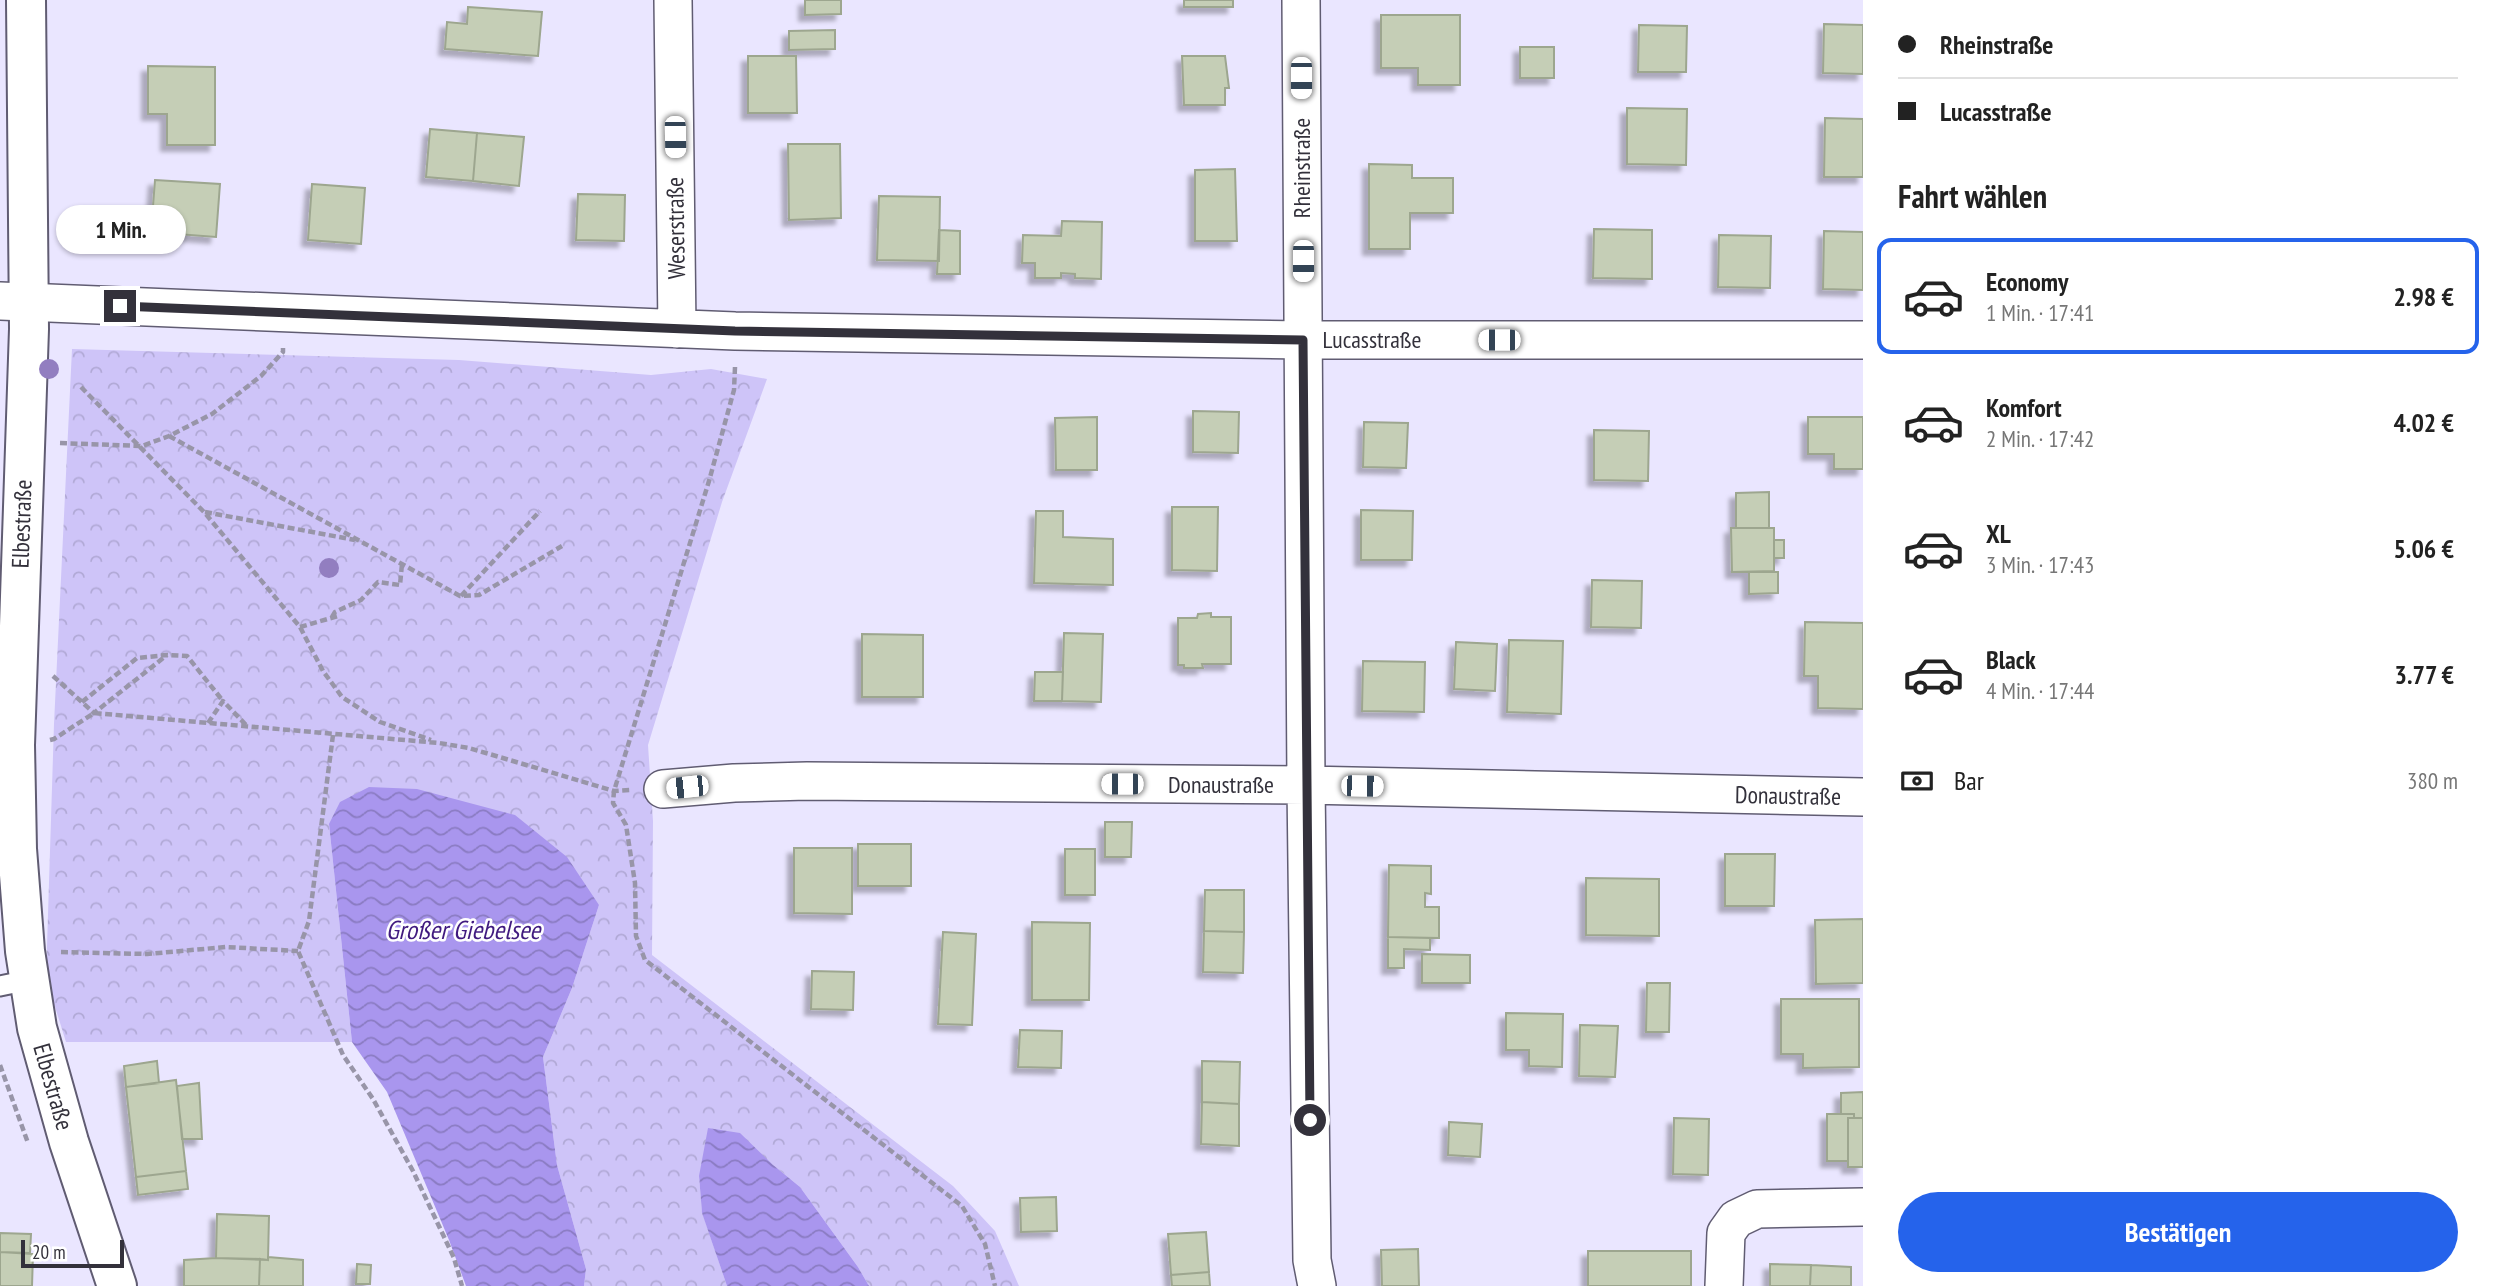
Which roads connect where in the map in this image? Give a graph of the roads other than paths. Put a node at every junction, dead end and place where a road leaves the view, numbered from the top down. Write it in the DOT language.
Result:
graph roads {
  1 [pos="26,0"];
  2 [pos="673,0"];
  3 [pos="1301,0"];
  4 [pos="14,302"];
  5 [pos="677,329"];
  6 [pos="1303,340"];
  7 [pos="1863,340"];
  8 [pos="1306,785"];
  9 [pos="663,789"];
  10 [pos="1863,797"];
  11 [pos="18,972"];
  12 [pos="1863,1208"];
  13 [pos="1315,1273"];
  14 [pos="117,1286"];
  15 [pos="1724,1286"];
  1 -- 4 [label="street, Elbestraße"];
  2 -- 5 [label="street, Weserstraße"];
  3 -- 6 [label="street, Rheinstraße"];
  4 -- 5 [label="street, Lucasstraße"];
  4 -- 11 [label="street, Elbestraße"];
  5 -- 6 [label="street, Lucasstraße"];
  6 -- 7 [label="street, Lucasstraße"];
  6 -- 8 [label="street, Rheinstraße"];
  8 -- 9 [label="street, Donaustraße"];
  8 -- 10 [label="street, Donaustraße"];
  8 -- 13 [label="street, Rheinstraße"];
  11 -- 14 [label="street, Elbestraße"];
  12 -- 15 [label="street"];
}
